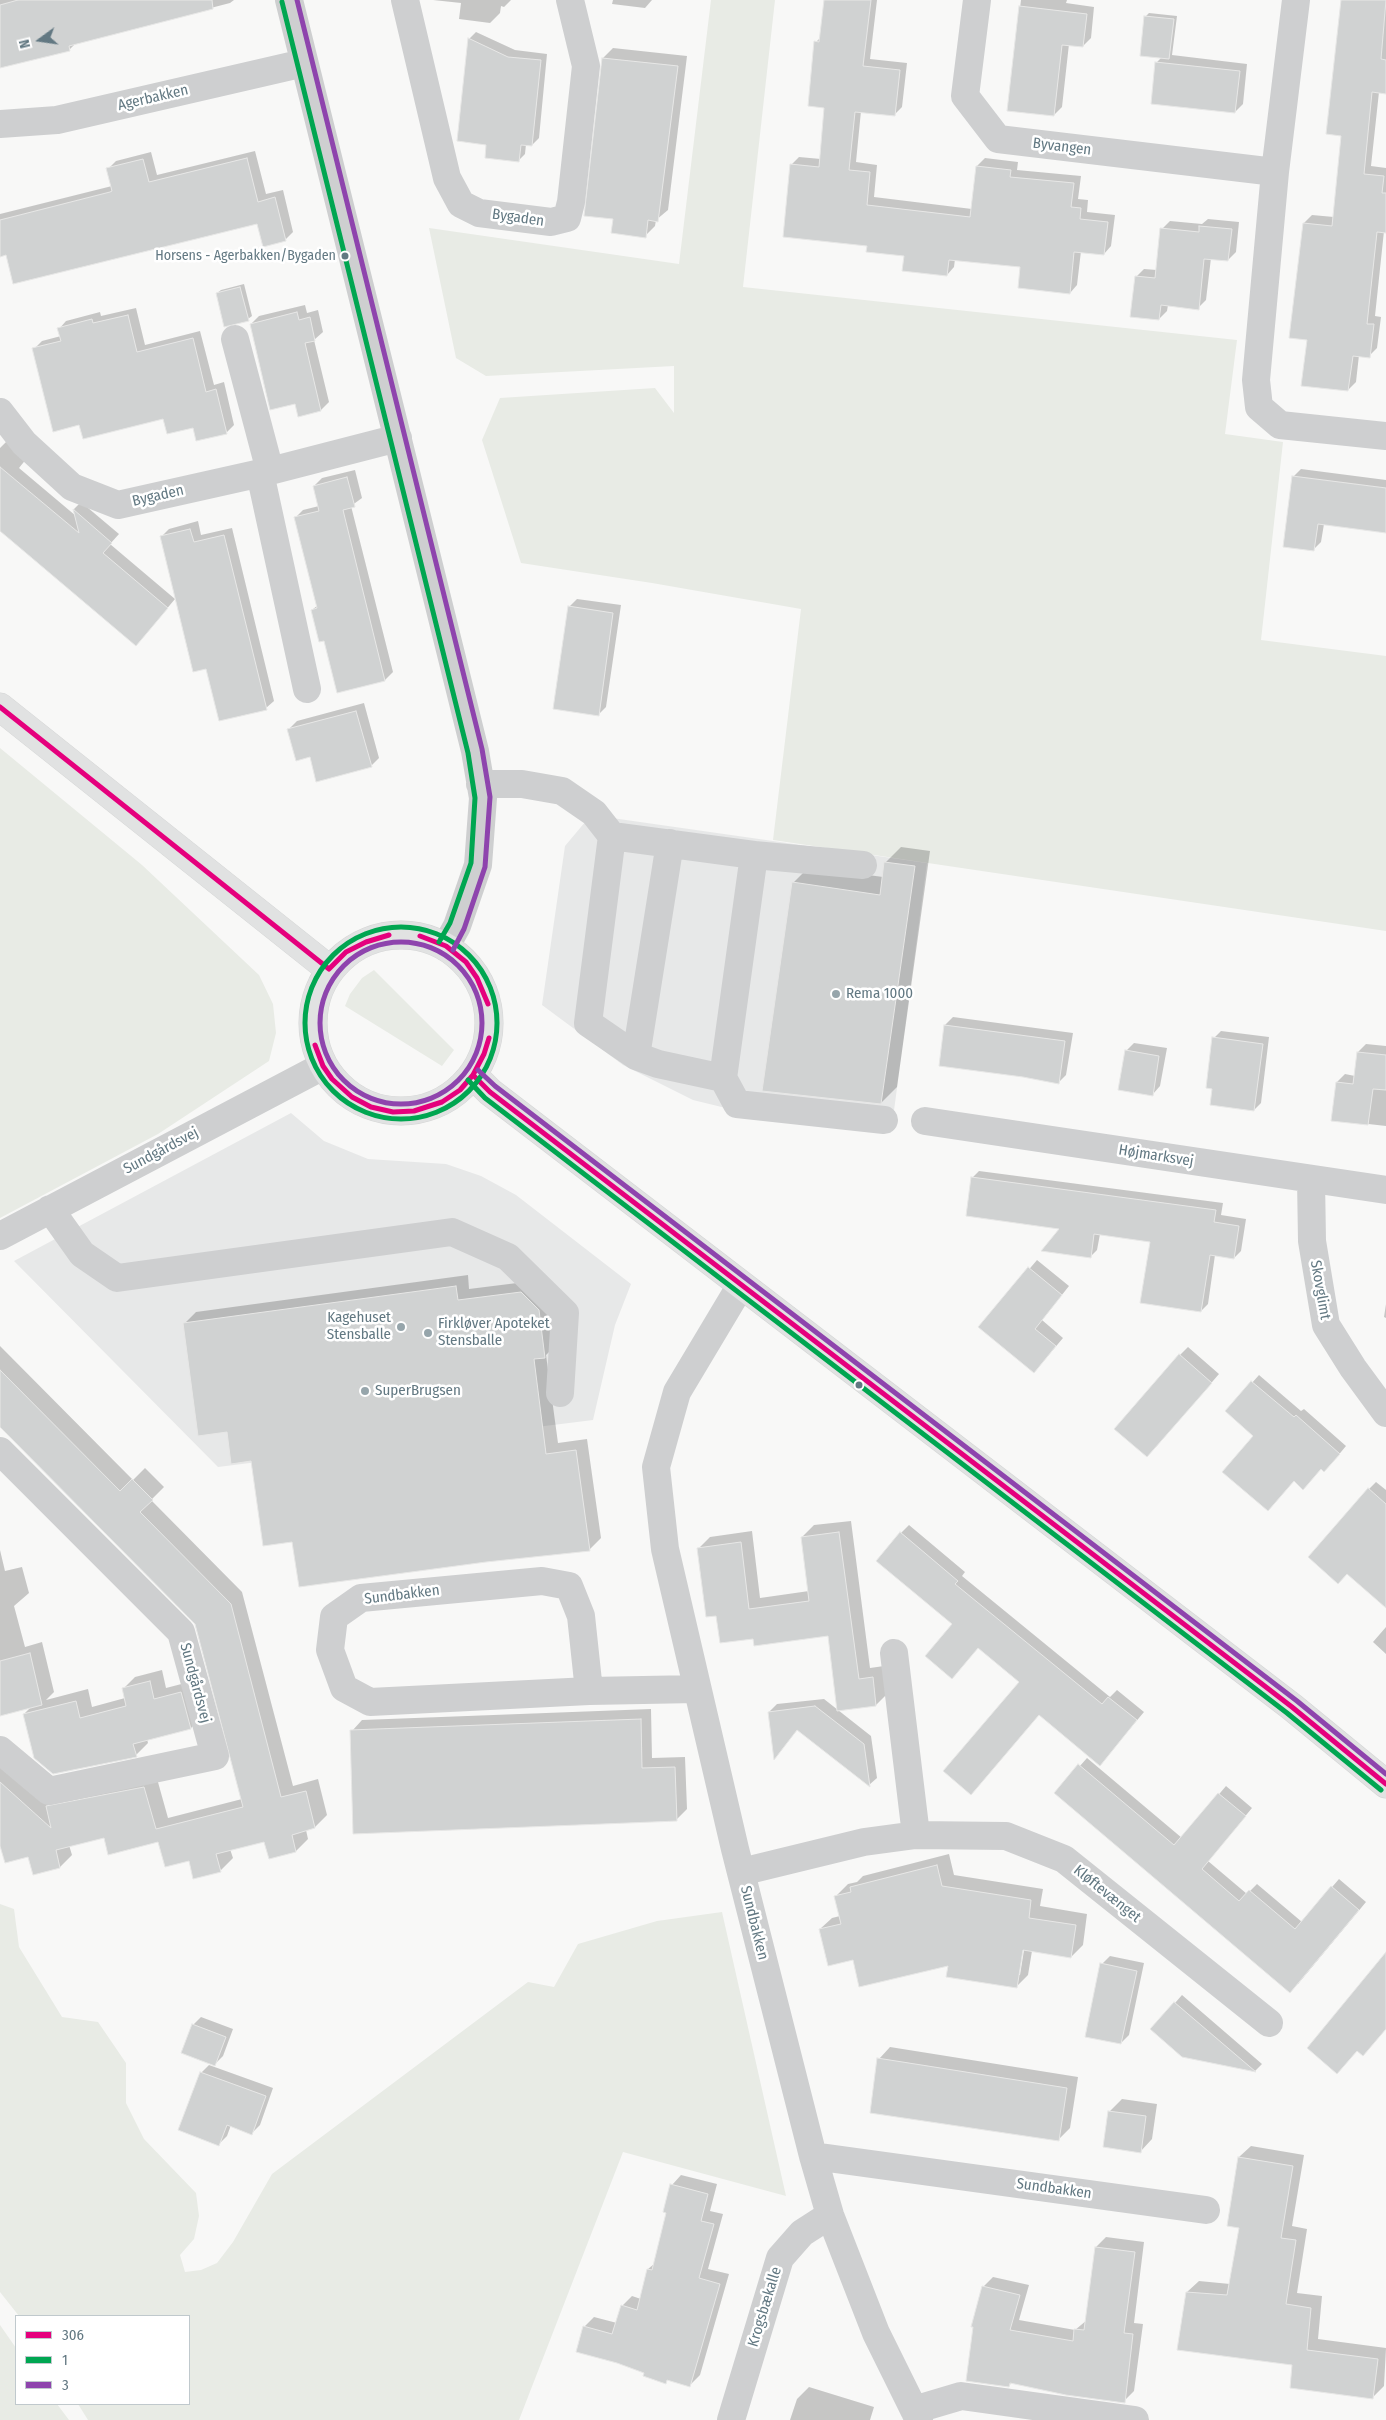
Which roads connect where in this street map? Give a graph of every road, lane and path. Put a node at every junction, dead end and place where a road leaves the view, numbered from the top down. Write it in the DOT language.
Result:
graph roads {
  1 [pos="289,0"];
  2 [pos="405,0"];
  3 [pos="570,0"];
  4 [pos="977,0"];
  5 [pos="1296,0"];
  6 [pos="304,63"];
  7 [pos="0,124"];
  8 [pos="1275,172"];
  9 [pos="236,340"];
  10 [pos="0,412"];
  11 [pos="1386,436"];
  12 [pos="398,438"];
  13 [pos="265,472"];
  14 [pos="307,688"];
  15 [pos="0,707"];
  16 [pos="480,784"];
  17 [pos="612,836"];
  18 [pos="670,844"];
  19 [pos="754,855"];
  20 [pos="863,865"];
  21 [pos="446,946"];
  22 [pos="329,969"];
  23 [pos="636,1056"];
  24 [pos="323,1066"];
  25 [pos="473,1075"];
  26 [pos="723,1078"];
  27 [pos="884,1120"];
  28 [pos="925,1121"];
  29 [pos="1311,1179"];
  30 [pos="1386,1190"];
  31 [pos="50,1210"];
  32 [pos="0,1236"];
  33 [pos="741,1285"];
  34 [pos="560,1393"];
  35 [pos="1386,1413"];
  36 [pos="0,1451"];
  37 [pos="894,1653"];
  38 [pos="697,1689"];
  39 [pos="589,1691"];
  40 [pos="0,1750"];
  41 [pos="1386,1784"];
  42 [pos="916,1835"];
  43 [pos="741,1872"];
  44 [pos="1269,2023"];
  45 [pos="813,2156"];
  46 [pos="1206,2210"];
  47 [pos="830,2215"];
  48 [pos="916,2415"];
  49 [pos="731,2420"];
  50 [pos="1135,2420"];
  1 -- 6 [label="street"];
  2 -- 3 [label="street, Bygaden"];
  4 -- 8 [label="street, Byvangen"];
  5 -- 8 [label="street"];
  6 -- 7 [label="street, Agerbakken"];
  6 -- 12 [label="street"];
  8 -- 11 [label="street"];
  9 -- 13 [label="street"];
  10 -- 13 [label="street, Bygaden"];
  12 -- 13 [label="street, Bygaden"];
  12 -- 16 [label="street"];
  13 -- 14 [label="street"];
  15 -- 22 [label="main road"];
  16 -- 17 [label="street"];
  16 -- 21 [label="street"];
  17 -- 18 [label="street"];
  17 -- 23 [label="street"];
  18 -- 19 [label="street"];
  18 -- 23 [label="street"];
  19 -- 20 [label="street"];
  19 -- 26 [label="street"];
  21 -- 22 [label="main road"];
  21 -- 25 [label="main road"];
  22 -- 24 [label="main road"];
  23 -- 26 [label="street"];
  24 -- 25 [label="main road"];
  24 -- 31 [label="street, Sundgårdsvej"];
  25 -- 33 [label="main road"];
  26 -- 27 [label="street"];
  28 -- 29 [label="street, Højmarksvej"];
  29 -- 30 [label="street, Højmarksvej"];
  29 -- 35 [label="street, Skovglimt"];
  31 -- 32 [label="street, Sundgårdsvej"];
  31 -- 34 [label="street"];
  33 -- 38 [label="street, Sundbakken"];
  33 -- 41 [label="main road"];
  36 -- 40 [label="street, Sundgårdsvej"];
  37 -- 42 [label="street"];
  38 -- 39 [label="street, Sundbakken"];
  38 -- 43 [label="street, Sundbakken"];
  39 -- 39 [label="street, Sundbakken"];
  42 -- 43 [label="street, Kløftevænget"];
  42 -- 44 [label="street, Kløftevænget"];
  43 -- 45 [label="street, Sundbakken"];
  45 -- 46 [label="street, Sundbakken"];
  45 -- 47 [label="street, Sundbakken"];
  47 -- 48 [label="street, Sundbakken"];
  47 -- 49 [label="street, Krogsbækalle"];
  48 -- 50 [label="street, Sundbakken"];
}
